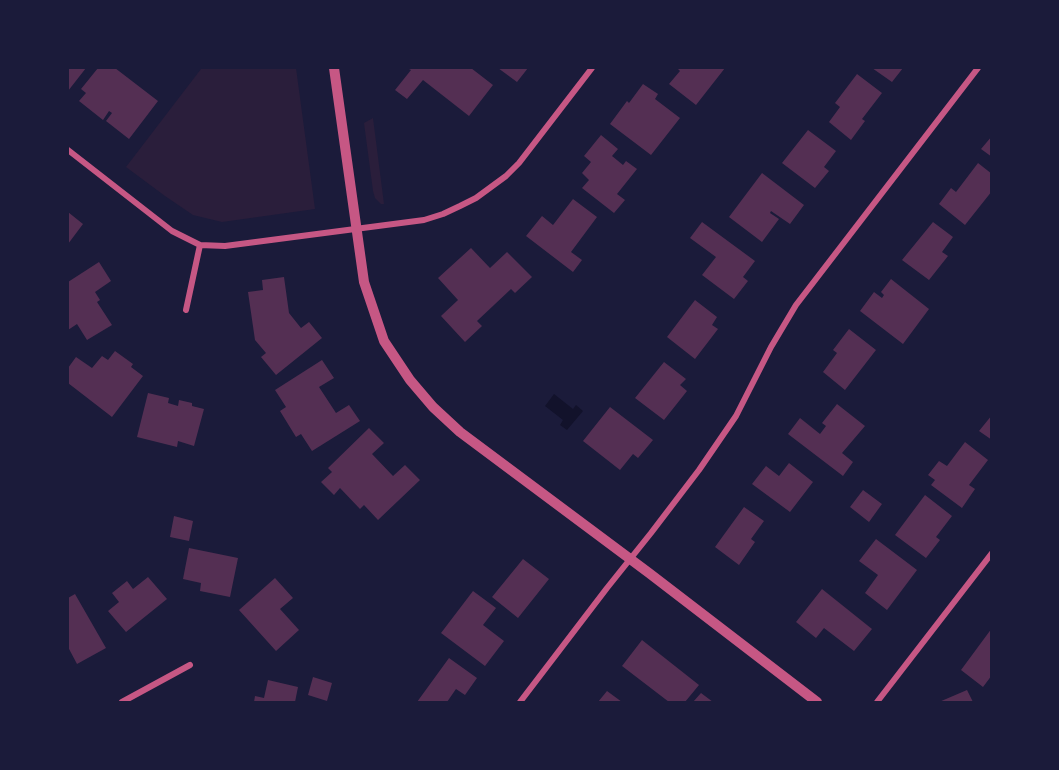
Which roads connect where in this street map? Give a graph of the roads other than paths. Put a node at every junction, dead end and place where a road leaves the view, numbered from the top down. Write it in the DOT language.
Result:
graph roads {
  1 [pos="334,68"];
  2 [pos="592,68"];
  3 [pos="978,68"];
  4 [pos="68,150"];
  5 [pos="356,229"];
  6 [pos="200,245"];
  7 [pos="186,310"];
  8 [pos="992,553"];
  9 [pos="630,559"];
  10 [pos="190,665"];
  11 [pos="122,702"];
  12 [pos="520,702"];
  13 [pos="817,702"];
  14 [pos="877,702"];
  1 -- 5 [label="street"];
  2 -- 5 [label="street"];
  3 -- 9 [label="street"];
  4 -- 6 [label="street"];
  5 -- 6 [label="street"];
  5 -- 9 [label="street"];
  6 -- 7 [label="street"];
  8 -- 14 [label="street"];
  9 -- 12 [label="street"];
  9 -- 13 [label="street"];
  10 -- 11 [label="street"];
}
